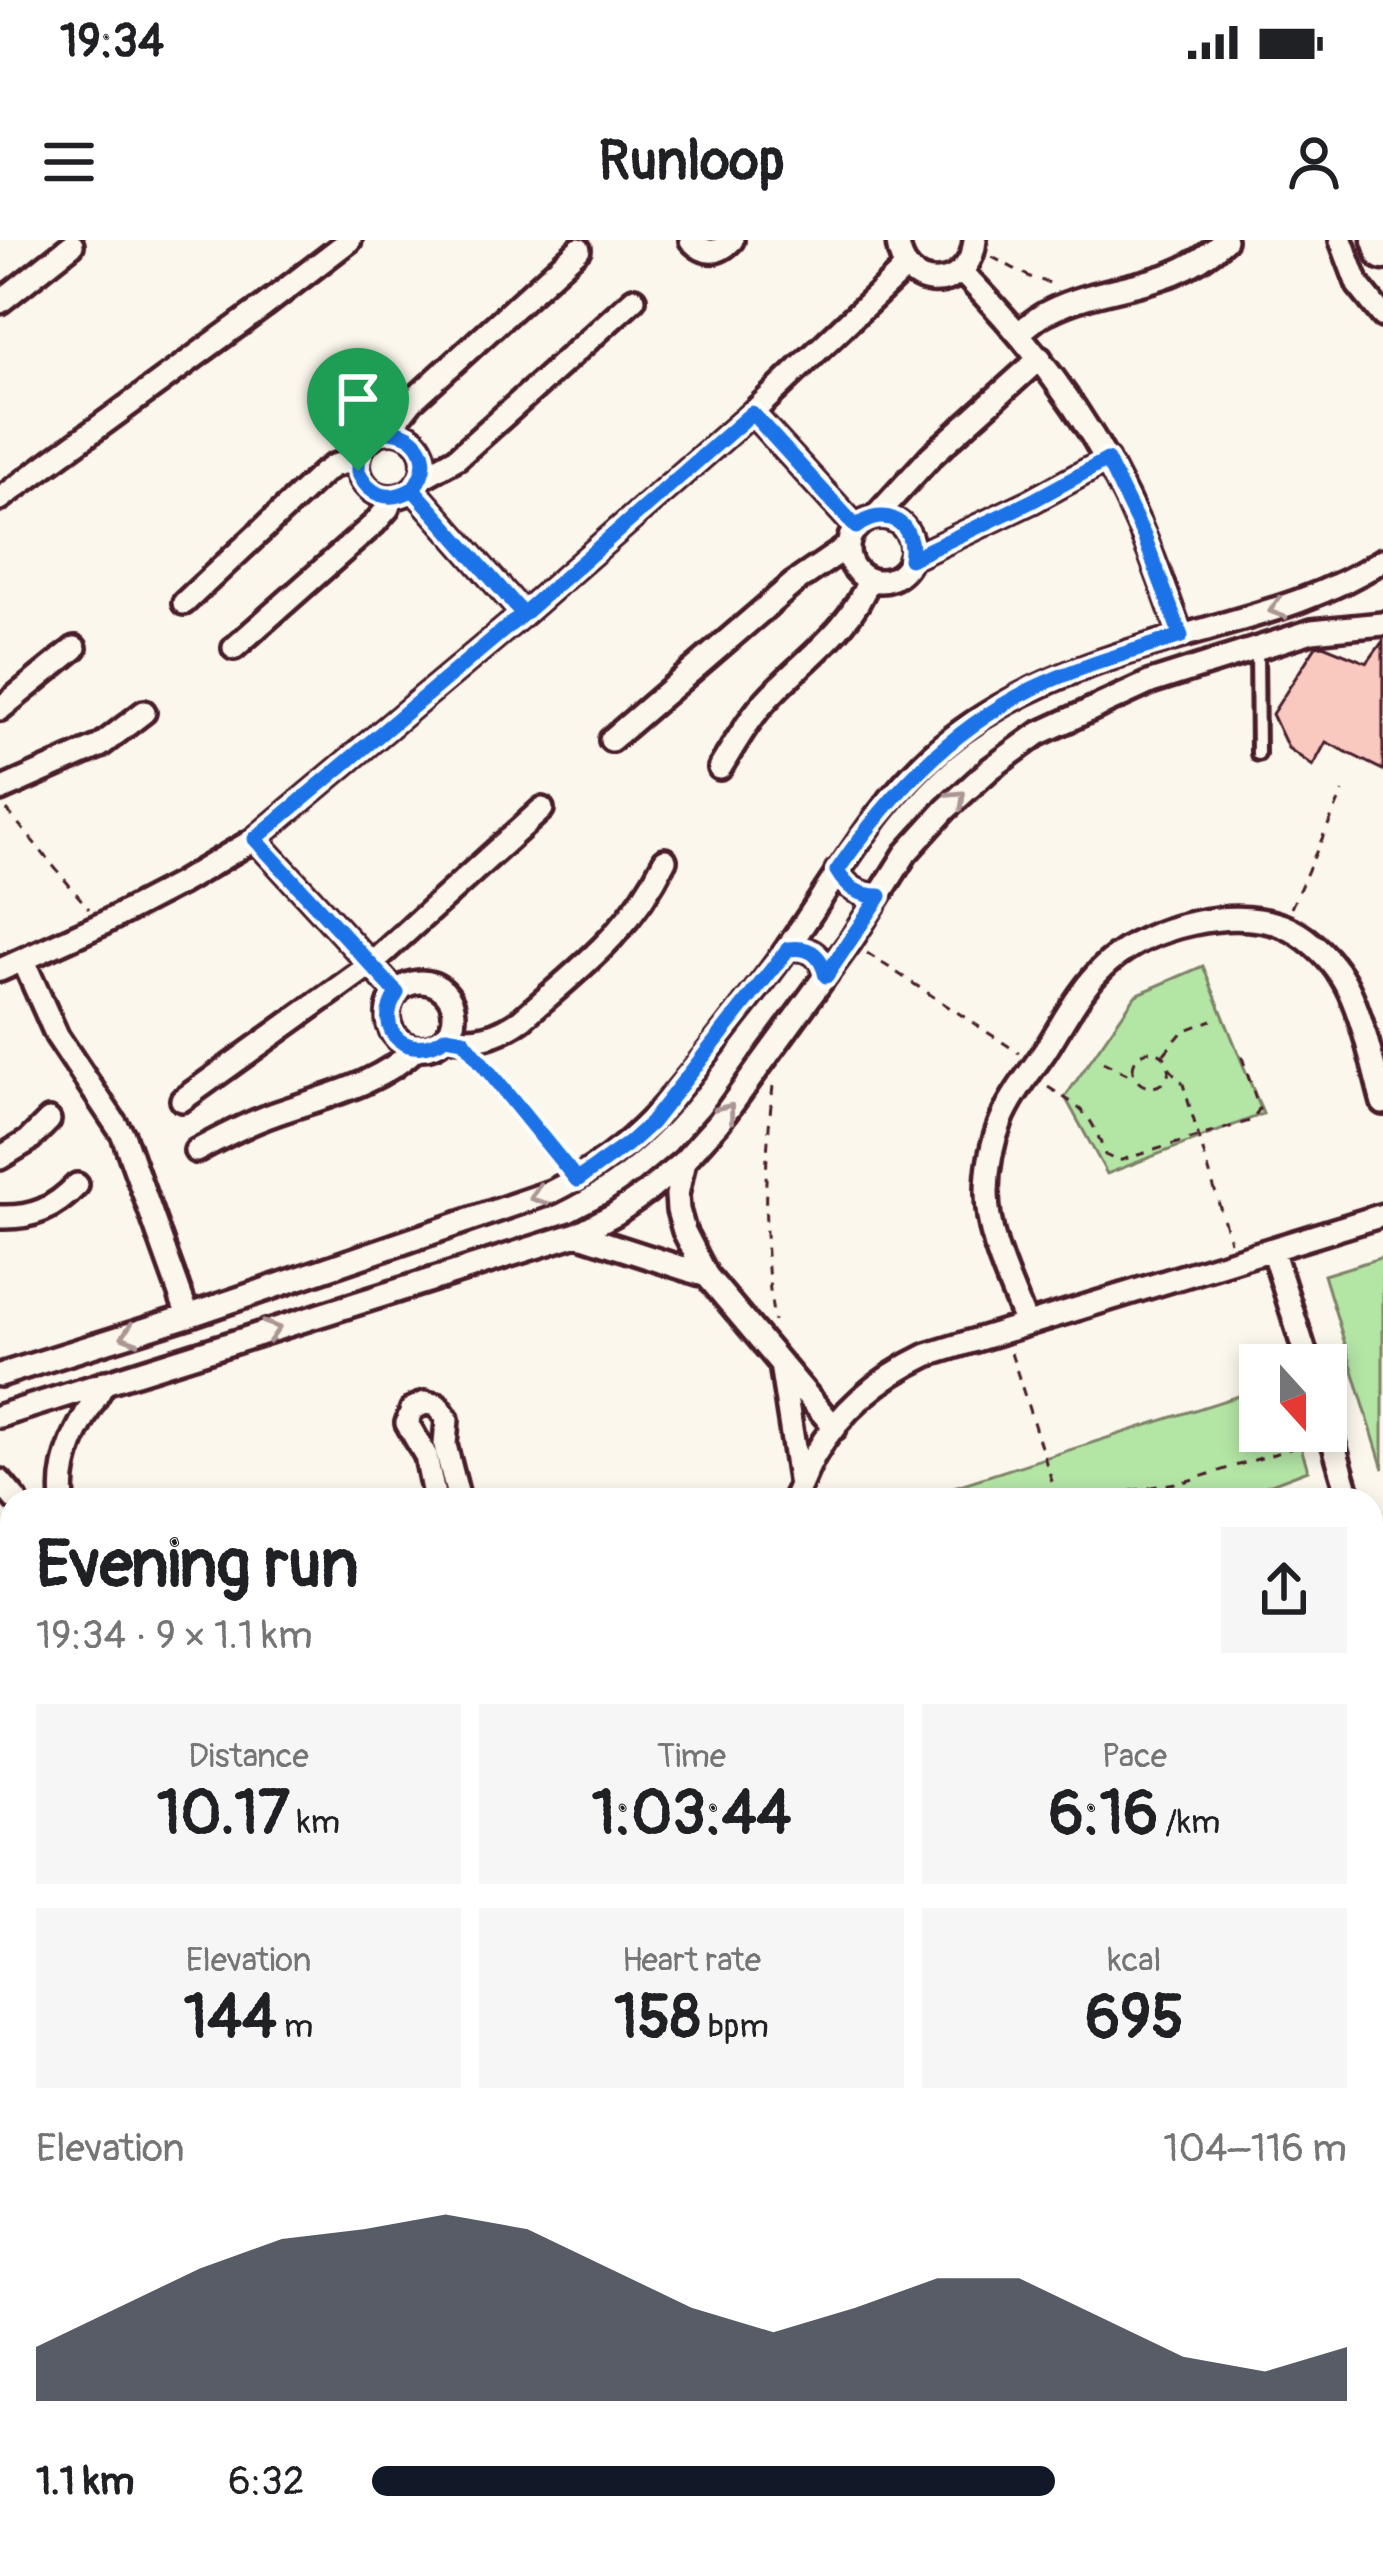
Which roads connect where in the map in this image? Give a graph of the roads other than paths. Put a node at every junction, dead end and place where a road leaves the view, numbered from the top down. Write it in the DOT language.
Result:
graph roads {
  1 [pos="350,240"];
  2 [pos="691,240"];
  3 [pos="733,240"];
  4 [pos="898,240"];
  5 [pos="1225,240"];
  6 [pos="1341,240"];
  7 [pos="1378,240"];
  8 [pos="975,243"];
  9 [pos="72,244"];
  10 [pos="579,249"];
  11 [pos="1383,254"];
  12 [pos="906,267"];
  13 [pos="962,272"];
  14 [pos="634,298"];
  15 [pos="0,302"];
  16 [pos="1383,316"];
  17 [pos="1019,333"];
  18 [pos="1040,358"];
  19 [pos="752,413"];
  20 [pos="389,430"];
  21 [pos="358,459"];
  22 [pos="1107,460"];
  23 [pos="409,488"];
  24 [pos="0,499"];
  25 [pos="860,530"];
  26 [pos="910,559"];
  27 [pos="1383,560"];
  28 [pos="869,579"];
  29 [pos="184,603"];
  30 [pos="523,614"];
  31 [pos="1383,624"];
  32 [pos="1181,636"];
  33 [pos="1257,647"];
  34 [pos="74,648"];
  35 [pos="234,648"];
  36 [pos="0,709"];
  37 [pos="144,712"];
  38 [pos="611,740"];
  39 [pos="1258,754"];
  40 [pos="720,768"];
  41 [pos="0,790"];
  42 [pos="542,809"];
  43 [pos="255,839"];
  44 [pos="664,860"];
  45 [pos="837,871"];
  46 [pos="880,896"];
  47 [pos="788,949"];
  48 [pos="23,960"];
  49 [pos="370,965"];
  50 [pos="0,970"];
  51 [pos="826,976"];
  52 [pos="397,993"];
  53 [pos="454,1038"];
  54 [pos="417,1048"];
  55 [pos="182,1100"];
  56 [pos="1383,1103"];
  57 [pos="49,1120"];
  58 [pos="196,1151"];
  59 [pos="0,1158"];
  60 [pos="684,1161"];
  61 [pos="77,1185"];
  62 [pos="1383,1215"];
  63 [pos="0,1217"];
  64 [pos="577,1234"];
  65 [pos="1272,1249"];
  66 [pos="707,1276"];
  67 [pos="188,1316"];
  68 [pos="1015,1327"];
  69 [pos="1302,1344"];
  70 [pos="781,1364"];
  71 [pos="0,1375"];
  72 [pos="105,1382"];
  73 [pos="0,1416"];
  74 [pos="835,1428"];
  75 [pos="1336,1452"];
  76 [pos="64,1488"];
  77 [pos="435,1488"];
  78 [pos="453,1488"];
  79 [pos="796,1488"];
  80 [pos="799,1488"];
  81 [pos="1347,1488"];
  1 -- 24 [label="street"];
  2 -- 3 [label="street"];
  4 -- 12 [label="street"];
  5 -- 17 [label="street"];
  6 -- 16 [label="street"];
  7 -- 11 [label="street"];
  8 -- 13 [label="street"];
  9 -- 15 [label="street"];
  10 -- 20 [label="street"];
  12 -- 13 [label="street"];
  12 -- 19 [label="street"];
  13 -- 17 [label="street"];
  14 -- 23 [label="street"];
  17 -- 18 [label="street"];
  18 -- 22 [label="street"];
  18 -- 25 [label="street"];
  19 -- 25 [label="street"];
  19 -- 30 [label="street"];
  20 -- 21 [label="street"];
  20 -- 23 [label="street"];
  21 -- 23 [label="street"];
  21 -- 29 [label="street"];
  22 -- 26 [label="street"];
  22 -- 32 [label="street"];
  23 -- 30 [label="street"];
  23 -- 35 [label="street"];
  25 -- 26 [label="street"];
  25 -- 28 [label="street"];
  25 -- 38 [label="street"];
  26 -- 28 [label="street"];
  27 -- 32 [label="street, one-way"];
  28 -- 40 [label="street"];
  30 -- 43 [label="street"];
  31 -- 33 [label="street"];
  32 -- 45 [label="street"];
  33 -- 39 [label="lane"];
  46 -- 33 [label="street, one-way"];
  34 -- 36 [label="street"];
  37 -- 41 [label="street"];
  42 -- 49 [label="street"];
  43 -- 48 [label="street"];
  43 -- 49 [label="street"];
  44 -- 53 [label="street"];
  45 -- 46 [label="street"];
  45 -- 47 [label="street"];
  46 -- 51 [label="street"];
  47 -- 51 [label="street"];
  47 -- 67 [label="street, one-way"];
  48 -- 50 [label="street"];
  48 -- 67 [label="street"];
  49 -- 52 [label="street"];
  49 -- 55 [label="street"];
  60 -- 51 [label="street, one-way"];
  52 -- 53 [label="street"];
  52 -- 54 [label="street"];
  53 -- 54 [label="street"];
  54 -- 58 [label="street"];
  56 -- 68 [label="street"];
  57 -- 59 [label="street"];
  60 -- 64 [label="street"];
  60 -- 66 [label="street"];
  61 -- 63 [label="street"];
  62 -- 65 [label="street"];
  64 -- 66 [label="street"];
  72 -- 64 [label="street, one-way"];
  65 -- 68 [label="street"];
  65 -- 69 [label="street"];
  66 -- 70 [label="street"];
  67 -- 71 [label="street, one-way"];
  68 -- 74 [label="street"];
  70 -- 74 [label="street"];
  70 -- 79 [label="street"];
  72 -- 73 [label="street"];
  72 -- 76 [label="street"];
  74 -- 80 [label="street"];
  75 -- 81 [label="street"];
  77 -- 78 [label="street"];
}
